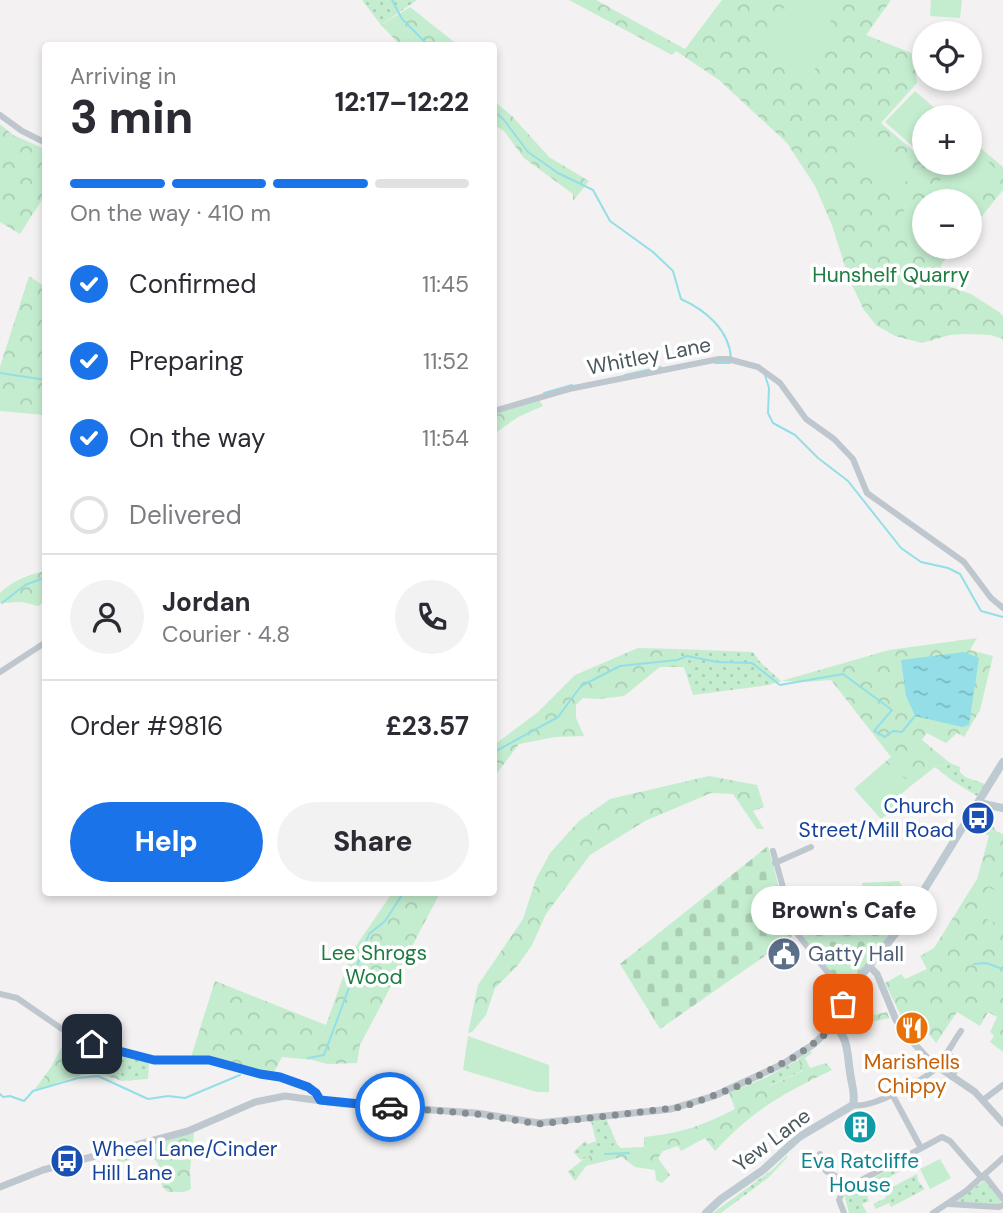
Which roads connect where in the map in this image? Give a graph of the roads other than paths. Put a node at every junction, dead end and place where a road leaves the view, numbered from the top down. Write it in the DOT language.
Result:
graph roads {
  1 [pos="0,115"];
  2 [pos="42,142"];
  3 [pos="497,410"];
  4 [pos="1003,607"];
  5 [pos="42,645"];
  6 [pos="0,672"];
  7 [pos="1003,762"];
  8 [pos="979,803"];
  9 [pos="1003,808"];
  10 [pos="811,847"];
  11 [pos="773,851"];
  12 [pos="775,863"];
  13 [pos="869,965"];
  14 [pos="0,994"];
  15 [pos="847,997"];
  16 [pos="833,1025"];
  17 [pos="961,1031"];
  18 [pos="946,1053"];
  19 [pos="938,1068"];
  20 [pos="953,1077"];
  21 [pos="1003,1085"];
  22 [pos="892,1094"];
  23 [pos="320,1100"];
  24 [pos="983,1100"];
  25 [pos="853,1105"];
  26 [pos="1003,1123"];
  27 [pos="921,1148"];
  28 [pos="821,1154"];
  29 [pos="1003,1158"];
  30 [pos="984,1177"];
  31 [pos="0,1187"];
  32 [pos="848,1187"];
  33 [pos="1003,1199"];
  34 [pos="948,1204"];
  35 [pos="1003,1205"];
  36 [pos="706,1213"];
  37 [pos="844,1213"];
  38 [pos="933,1213"];
  1 -- 2 [label="street"];
  3 -- 4 [label="street, Whitley Lane"];
  5 -- 6 [label="street"];
  7 -- 8 [label="main road"];
  8 -- 9 [label="main road"];
  8 -- 13 [label="main road"];
  10 -- 12 [label="street"];
  11 -- 12 [label="street"];
  12 -- 15 [label="street"];
  13 -- 15 [label="main road"];
  13 -- 19 [label="street"];
  14 -- 23 [label="street"];
  15 -- 16 [label="main road"];
  16 -- 23 [label="street"];
  16 -- 25 [label="main road"];
  17 -- 18 [label="street"];
  18 -- 19 [label="street"];
  18 -- 20 [label="street"];
  19 -- 20 [label="street"];
  19 -- 22 [label="street, Yew Lane"];
  20 -- 24 [label="street"];
  21 -- 24 [label="street"];
  22 -- 25 [label="street, Yew Lane"];
  22 -- 27 [label="street"];
  23 -- 31 [label="street"];
  24 -- 26 [label="street"];
  25 -- 36 [label="main road, Yew Lane"];
  27 -- 30 [label="street"];
  27 -- 32 [label="street"];
  28 -- 32 [label="street"];
  29 -- 30 [label="street"];
  30 -- 33 [label="street"];
  30 -- 34 [label="street"];
  32 -- 37 [label="street"];
  34 -- 35 [label="street"];
  34 -- 38 [label="street"];
}
